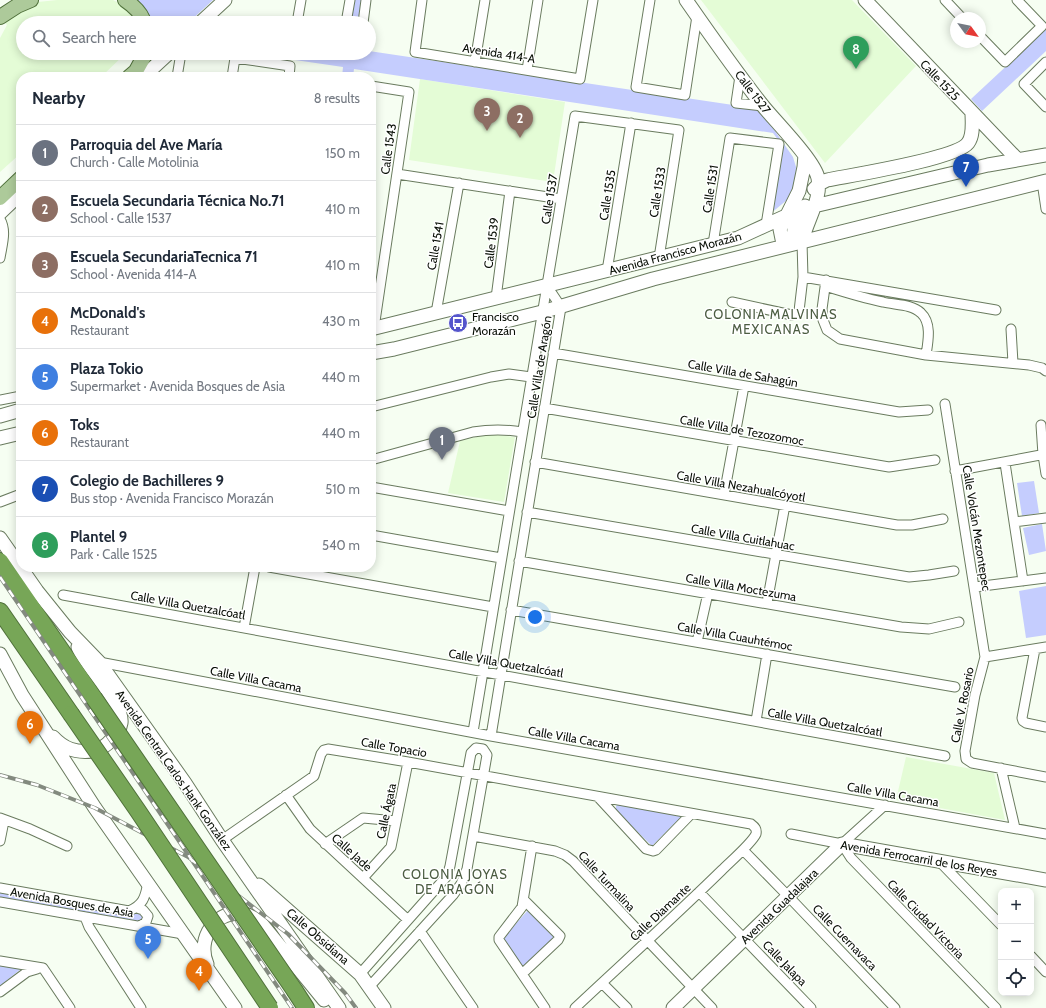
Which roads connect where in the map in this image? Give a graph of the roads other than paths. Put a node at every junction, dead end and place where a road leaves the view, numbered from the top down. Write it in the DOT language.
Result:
graph roads {
  1 [pos="7,0"];
  2 [pos="31,0"];
  3 [pos="125,0"];
  4 [pos="225,0"];
  5 [pos="301,0"];
  6 [pos="350,0"];
  7 [pos="366,0"];
  8 [pos="422,0"];
  9 [pos="486,0"];
  10 [pos="538,0"];
  11 [pos="593,0"];
  12 [pos="650,0"];
  13 [pos="686,0"];
  14 [pos="864,0"];
  15 [pos="945,0"];
  16 [pos="1017,0"];
  17 [pos="0,6"];
  18 [pos="956,12"];
  19 [pos="142,16"];
  20 [pos="208,16"];
  21 [pos="298,16"];
  22 [pos="347,16"];
  23 [pos="364,16"];
  24 [pos="697,16"];
  25 [pos="0,17"];
  26 [pos="986,42"];
  27 [pos="142,60"];
  28 [pos="161,60"];
  29 [pos="180,60"];
  30 [pos="235,60"];
  31 [pos="249,60"];
  32 [pos="475,62"];
  33 [pos="1046,62"];
  34 [pos="527,70"];
  35 [pos="135,72"];
  36 [pos="148,72"];
  37 [pos="178,72"];
  38 [pos="233,72"];
  39 [pos="289,72"];
  40 [pos="740,76"];
  41 [pos="376,87"];
  42 [pos="763,106"];
  43 [pos="1046,107"];
  44 [pos="972,113"];
  45 [pos="631,123"];
  46 [pos="805,155"];
  47 [pos="1046,155"];
  48 [pos="940,157"];
  49 [pos="1017,159"];
  50 [pos="973,168"];
  51 [pos="397,174"];
  52 [pos="1044,182"];
  53 [pos="16,183"];
  54 [pos="459,183"];
  55 [pos="819,184"];
  56 [pos="510,191"];
  57 [pos="0,198"];
  58 [pos="16,198"];
  59 [pos="561,198"];
  60 [pos="809,208"];
  61 [pos="1046,209"];
  62 [pos="0,213"];
  63 [pos="786,216"];
  64 [pos="0,219"];
  65 [pos="766,225"];
  66 [pos="713,244"];
  67 [pos="796,245"];
  68 [pos="0,258"];
  69 [pos="659,258"];
  70 [pos="607,271"];
  71 [pos="803,277"];
  72 [pos="825,283"];
  73 [pos="547,286"];
  74 [pos="496,298"];
  75 [pos="732,302"];
  76 [pos="561,307"];
  77 [pos="376,309"];
  78 [pos="996,310"];
  79 [pos="542,312"];
  80 [pos="436,313"];
  81 [pos="376,327"];
  82 [pos="1011,329"];
  83 [pos="376,352"];
  84 [pos="553,353"];
  85 [pos="926,355"];
  86 [pos="1013,363"];
  87 [pos="1046,371"];
  88 [pos="531,377"];
  89 [pos="744,386"];
  90 [pos="16,397"];
  91 [pos="0,400"];
  92 [pos="945,404"];
  93 [pos="376,406"];
  94 [pos="544,408"];
  95 [pos="928,410"];
  96 [pos="16,411"];
  97 [pos="0,416"];
  98 [pos="1041,425"];
  99 [pos="522,432"];
  100 [pos="16,434"];
  101 [pos="0,438"];
  102 [pos="733,442"];
  103 [pos="1044,455"];
  104 [pos="376,459"];
  105 [pos="935,460"];
  106 [pos="535,462"];
  107 [pos="1005,463"];
  108 [pos="955,471"];
  109 [pos="1046,474"];
  110 [pos="514,482"];
  111 [pos="532,485"];
  112 [pos="376,488"];
  113 [pos="724,495"];
  114 [pos="16,496"];
  115 [pos="0,502"];
  116 [pos="785,505"];
  117 [pos="509,511"];
  118 [pos="527,512"];
  119 [pos="1046,518"];
  120 [pos="943,519"];
  121 [pos="1014,522"];
  122 [pos="376,537"];
  123 [pos="0,538"];
  124 [pos="776,555"];
  125 [pos="501,558"];
  126 [pos="16,560"];
  127 [pos="0,561"];
  128 [pos="519,561"];
  129 [pos="954,571"];
  130 [pos="24,572"];
  131 [pos="254,572"];
  132 [pos="313,572"];
  133 [pos="1046,578"];
  134 [pos="1023,581"];
  135 [pos="497,587"];
  136 [pos="974,587"];
  137 [pos="515,590"];
  138 [pos="708,593"];
  139 [pos="63,595"];
  140 [pos="767,603"];
  141 [pos="493,607"];
  142 [pos="511,610"];
  143 [pos="0,611"];
  144 [pos="959,622"];
  145 [pos="244,628"];
  146 [pos="70,632"];
  147 [pos="697,642"];
  148 [pos="1046,647"];
  149 [pos="1035,649"];
  150 [pos="0,654"];
  151 [pos="768,654"];
  152 [pos="985,657"];
  153 [pos="99,662"];
  154 [pos="483,671"];
  155 [pos="501,675"];
  156 [pos="955,687"];
  157 [pos="756,721"];
  158 [pos="38,722"];
  159 [pos="1046,727"];
  160 [pos="473,732"];
  161 [pos="491,736"];
  162 [pos="945,756"];
  163 [pos="408,762"];
  164 [pos="1001,768"];
  165 [pos="468,772"];
  166 [pos="483,775"];
  167 [pos="1046,777"];
  168 [pos="286,795"];
  169 [pos="598,797"];
  170 [pos="885,805"];
  171 [pos="691,814"];
  172 [pos="2,820"];
  173 [pos="396,821"];
  174 [pos="1015,828"];
  175 [pos="756,830"];
  176 [pos="791,834"];
  177 [pos="1046,834"];
  178 [pos="473,836"];
  179 [pos="0,840"];
  180 [pos="222,840"];
  181 [pos="325,844"];
  182 [pos="842,844"];
  183 [pos="67,846"];
  184 [pos="532,846"];
  185 [pos="743,850"];
  186 [pos="939,861"];
  187 [pos="450,866"];
  188 [pos="467,869"];
  189 [pos="244,872"];
  190 [pos="363,878"];
  191 [pos="1046,880"];
  192 [pos="148,883"];
  193 [pos="0,888"];
  194 [pos="699,892"];
  195 [pos="789,897"];
  196 [pos="524,900"];
  197 [pos="0,902"];
  198 [pos="137,908"];
  199 [pos="85,917"];
  200 [pos="408,920"];
  201 [pos="1000,924"];
  202 [pos="140,926"];
  203 [pos="420,931"];
  204 [pos="183,934"];
  205 [pos="745,939"];
  206 [pos="647,940"];
  207 [pos="1034,959"];
  208 [pos="0,961"];
  209 [pos="43,968"];
  210 [pos="1046,972"];
  211 [pos="360,974"];
  212 [pos="522,974"];
  213 [pos="212,975"];
  214 [pos="602,983"];
  215 [pos="370,986"];
  216 [pos="693,989"];
  217 [pos="0,992"];
  218 [pos="70,1008"];
  219 [pos="137,1008"];
  220 [pos="235,1008"];
  221 [pos="270,1008"];
  222 [pos="306,1008"];
  223 [pos="333,1008"];
  224 [pos="339,1008"];
  225 [pos="384,1008"];
  226 [pos="473,1008"];
  227 [pos="545,1008"];
  228 [pos="575,1008"];
  229 [pos="626,1008"];
  230 [pos="673,1008"];
  231 [pos="712,1008"];
  232 [pos="811,1008"];
  233 [pos="895,1008"];
  234 [pos="996,1008"];
  1 -- 17 [label="main road"];
  2 -- 25 [label="main road"];
  3 -- 19 [label="main road"];
  4 -- 20 [label="street"];
  5 -- 21 [label="street"];
  6 -- 22 [label="street"];
  7 -- 23 [label="street"];
  8 -- 32 [label="street, Avenida 414-A"];
  9 -- 32 [label="street"];
  10 -- 34 [label="street"];
  11 -- 34 [label="street, Avenida 414-A"];
  12 -- 24 [label="street"];
  13 -- 24 [label="street, Calle 1527"];
  14 -- 44 [label="street, Calle 1525"];
  15 -- 18 [label="street"];
  16 -- 26 [label="street"];
  24 -- 40 [label="street, Calle 1527"];
  27 -- 35 [label="main road"];
  28 -- 36 [label="street"];
  29 -- 37 [label="street"];
  30 -- 38 [label="street"];
  31 -- 39 [label="street"];
  32 -- 34 [label="street, Avenida 414-A"];
  33 -- 43 [label="street"];
  40 -- 42 [label="street, Calle 1527"];
  40 -- 42 [label="street"];
  41 -- 51 [label="street, Calle 1543"];
  42 -- 46 [label="street, Calle 1527"];
  44 -- 48 [label="street"];
  44 -- 49 [label="street, Calle 1525"];
  45 -- 59 [label="street, Calle 1537"];
  45 -- 69 [label="street, Calle 1533"];
  45 -- 70 [label="street, Calle 1535"];
  46 -- 55 [label="street, Calle 1527"];
  46 -- 63 [label="street"];
  47 -- 49 [label="street, Avenida Francisco Morazán"];
  48 -- 50 [label="street"];
  48 -- 55 [label="street"];
  49 -- 50 [label="street, Avenida Francisco Morazán"];
  50 -- 60 [label="street, Avenida Francisco Morazán"];
  51 -- 54 [label="street"];
  51 -- 77 [label="street, Calle 1543"];
  52 -- 61 [label="street"];
  52 -- 67 [label="street, Avenida Francisco Morazán"];
  53 -- 57 [label="main road"];
  54 -- 56 [label="street"];
  54 -- 80 [label="street, Calle 1541"];
  55 -- 60 [label="street"];
  56 -- 59 [label="street"];
  56 -- 74 [label="street, Calle 1539"];
  58 -- 62 [label="street"];
  59 -- 73 [label="street, Calle 1537"];
  60 -- 63 [label="street, Avenida Francisco Morazán"];
  60 -- 67 [label="street"];
  63 -- 65 [label="street, Avenida Francisco Morazán"];
  63 -- 67 [label="street"];
  64 -- 68 [label="street"];
  65 -- 66 [label="street, Avenida Francisco Morazán"];
  65 -- 66 [label="street, Calle 1531"];
  66 -- 69 [label="street, Avenida Francisco Morazán"];
  67 -- 71 [label="street"];
  67 -- 76 [label="street, Avenida Francisco Morazán"];
  69 -- 70 [label="street, Avenida Francisco Morazán"];
  70 -- 73 [label="street, Avenida Francisco Morazán"];
  71 -- 72 [label="street"];
  71 -- 75 [label="street"];
  72 -- 78 [label="street"];
  72 -- 85 [label="street"];
  72 -- 85 [label="street"];
  73 -- 74 [label="street, Avenida Francisco Morazán"];
  73 -- 76 [label="street, Calle Villa de Aragón"];
  73 -- 79 [label="street, Calle Villa de Aragón"];
  74 -- 80 [label="street, Avenida Francisco Morazán"];
  76 -- 79 [label="street, Avenida Francisco Morazán"];
  76 -- 84 [label="street, Calle Villa de Aragón"];
  79 -- 83 [label="street, Avenida Francisco Morazán"];
  79 -- 88 [label="street, Calle Villa de Aragón"];
  80 -- 81 [label="street, Avenida Francisco Morazán"];
  82 -- 86 [label="street"];
  84 -- 89 [label="street, Calle Villa de Sahagún"];
  84 -- 94 [label="street, Calle Villa de Aragón"];
  85 -- 86 [label="street"];
  86 -- 87 [label="street"];
  88 -- 93 [label="street"];
  88 -- 99 [label="street, Calle Villa de Aragón"];
  89 -- 95 [label="street, Calle Villa de Sahagún"];
  89 -- 102 [label="street"];
  90 -- 91 [label="street"];
  92 -- 108 [label="street, Calle Volcán Mezontepec"];
  94 -- 102 [label="street, Calle Villa de Tezozomoc"];
  94 -- 106 [label="street, Calle Villa de Aragón"];
  96 -- 97 [label="street"];
  98 -- 103 [label="street"];
  99 -- 104 [label="street"];
  99 -- 110 [label="street, Calle Villa de Aragón"];
  100 -- 101 [label="street"];
  102 -- 105 [label="street, Calle Villa de Tezozomoc"];
  102 -- 113 [label="street"];
  103 -- 107 [label="street"];
  103 -- 109 [label="street"];
  106 -- 111 [label="street, Calle Villa de Aragón"];
  106 -- 113 [label="street, Calle Villa Nezahualcóyotl"];
  107 -- 108 [label="street"];
  107 -- 121 [label="street"];
  108 -- 136 [label="street, Calle Volcán Mezontepec"];
  110 -- 111 [label="street"];
  110 -- 117 [label="street, Calle Villa de Aragón"];
  111 -- 118 [label="street, Calle Villa de Aragón"];
  112 -- 117 [label="street"];
  113 -- 116 [label="street, Calle Villa Nezahualcóyotl"];
  114 -- 115 [label="street"];
  116 -- 120 [label="street, Calle Villa Nezahualcóyotl"];
  116 -- 124 [label="street"];
  117 -- 125 [label="street, Calle Villa de Aragón"];
  118 -- 124 [label="street, Calle Villa Cuitlahuac"];
  118 -- 128 [label="street, Calle Villa de Aragón"];
  119 -- 121 [label="street"];
  121 -- 134 [label="street"];
  122 -- 125 [label="street"];
  123 -- 126 [label="street, Avenida Central Carlos Hank González"];
  124 -- 129 [label="street, Calle Villa Cuitlahuac"];
  124 -- 140 [label="street"];
  125 -- 135 [label="street, Calle Villa de Aragón"];
  127 -- 222 [label="highway, Avenida Central Carlos Hank González, bridge"];
  128 -- 137 [label="street, Calle Villa de Aragón"];
  128 -- 138 [label="street, Calle Villa Moctezuma"];
  130 -- 146 [label="street, Avenida Central Carlos Hank González"];
  131 -- 145 [label="street"];
  132 -- 141 [label="street"];
  133 -- 134 [label="street"];
  134 -- 136 [label="street"];
  135 -- 137 [label="street"];
  135 -- 141 [label="street, Calle Villa de Aragón"];
  136 -- 152 [label="street, Calle Volcán Mezontepec"];
  137 -- 142 [label="street, Calle Villa de Aragón"];
  138 -- 140 [label="street, Calle Villa Moctezuma"];
  138 -- 147 [label="street"];
  139 -- 145 [label="street, Calle Villa Quetzalcóatl"];
  140 -- 144 [label="street, Calle Villa Moctezuma"];
  141 -- 154 [label="street, Calle Villa de Aragón"];
  142 -- 147 [label="street, Calle Villa Cuauhtémoc"];
  142 -- 155 [label="street, Calle Villa de Aragón"];
  143 -- 221 [label="highway, bridge"];
  145 -- 154 [label="street, Calle Villa Quetzalcóatl"];
  146 -- 153 [label="street, Avenida Central Carlos Hank González"];
  146 -- 158 [label="street"];
  147 -- 151 [label="street, Calle Villa Cuauhtémoc"];
  148 -- 149 [label="street"];
  149 -- 152 [label="street"];
  149 -- 159 [label="street"];
  150 -- 158 [label="street"];
  151 -- 156 [label="street, Calle Villa Cuauhtémoc"];
  151 -- 157 [label="street"];
  152 -- 164 [label="street, Calle V. Rosario"];
  153 -- 160 [label="street, Calle Villa Cacama"];
  153 -- 180 [label="street, Avenida Central Carlos Hank González"];
  154 -- 155 [label="street, Calle Villa Quetzalcóatl"];
  154 -- 160 [label="street, Calle Villa de Aragón"];
  155 -- 157 [label="street, Calle Villa Quetzalcóatl"];
  155 -- 161 [label="street, Calle Villa de Aragón"];
  157 -- 162 [label="street, Calle Villa Quetzalcóatl"];
  158 -- 192 [label="street"];
  160 -- 161 [label="street, Calle Villa Cacama"];
  161 -- 170 [label="street, Calle Villa Cacama"];
  163 -- 165 [label="street, Calle Topacio"];
  163 -- 168 [label="street, Calle Topacio"];
  163 -- 173 [label="street, Calle Ágata"];
  164 -- 167 [label="street"];
  164 -- 174 [label="street"];
  165 -- 166 [label="street, Calle Topacio"];
  165 -- 166 [label="street"];
  165 -- 187 [label="street"];
  166 -- 169 [label="street, Calle Topacio"];
  166 -- 178 [label="street"];
  168 -- 180 [label="street, Calle Topacio"];
  168 -- 181 [label="street, Calle Jade"];
  169 -- 171 [label="street, Calle Topacio"];
  169 -- 171 [label="street"];
  170 -- 174 [label="street, Calle Villa Cacama"];
  170 -- 182 [label="street, Avenida Guadalajara"];
  171 -- 175 [label="street, Calle Topacio"];
  172 -- 179 [label="street"];
  172 -- 183 [label="street"];
  173 -- 181 [label="street"];
  173 -- 190 [label="street, Calle Ágata"];
  174 -- 177 [label="street, Calle Villa Cacama"];
  175 -- 185 [label="street, Calle Diamante"];
  176 -- 182 [label="street, Avenida Ferrocarril de los Reyes"];
  178 -- 184 [label="street, Calle Turmalina"];
  178 -- 188 [label="street"];
  180 -- 189 [label="street, Avenida Central Carlos Hank González"];
  181 -- 190 [label="street, Calle Jade"];
  182 -- 186 [label="street, Avenida Ferrocarril de los Reyes"];
  182 -- 195 [label="street, Avenida Guadalajara"];
  182 -- 234 [label="street, Calle Ciudad Victoria"];
  184 -- 196 [label="street"];
  184 -- 206 [label="street, Calle Turmalina"];
  185 -- 194 [label="street, Calle Diamante"];
  185 -- 195 [label="street, Calle Cuernavaca"];
  186 -- 191 [label="street, Avenida Ferrocarril de los Reyes"];
  186 -- 201 [label="street"];
  187 -- 188 [label="street"];
  187 -- 200 [label="street"];
  188 -- 203 [label="street"];
  189 -- 211 [label="street, Calle Obsidiana"];
  189 -- 224 [label="street, Avenida Central Carlos Hank González"];
  190 -- 200 [label="street, Calle Jade"];
  192 -- 198 [label="street, Avenida Bosques de Asia"];
  192 -- 204 [label="street"];
  193 -- 198 [label="street, Avenida Bosques de Asia"];
  194 -- 205 [label="street, Calle Jalapa"];
  194 -- 206 [label="street, Calle Diamante"];
  195 -- 205 [label="street, Avenida Guadalajara"];
  195 -- 233 [label="street, Calle Cuernavaca"];
  196 -- 212 [label="street"];
  196 -- 212 [label="street"];
  197 -- 199 [label="street, Avenida Bosques de Asia"];
  198 -- 202 [label="street, Avenida Bosques de Asia"];
  199 -- 202 [label="street, Avenida Bosques de Asia"];
  199 -- 219 [label="street"];
  200 -- 211 [label="street"];
  202 -- 204 [label="street, Avenida Bosques de Asia"];
  203 -- 215 [label="street"];
  203 -- 226 [label="street"];
  204 -- 213 [label="street"];
  205 -- 216 [label="street, Avenida Guadalajara"];
  205 -- 232 [label="street, Calle Jalapa"];
  206 -- 214 [label="street, Calle Diamante"];
  206 -- 216 [label="street, Calle Turmalina"];
  207 -- 210 [label="street"];
  208 -- 209 [label="street"];
  209 -- 217 [label="street"];
  209 -- 218 [label="street"];
  211 -- 215 [label="street, Calle Obsidiana"];
  212 -- 227 [label="street"];
  213 -- 220 [label="street"];
  213 -- 223 [label="street"];
  214 -- 228 [label="street, Calle Diamante"];
  214 -- 229 [label="street"];
  215 -- 225 [label="street, Calle Obsidiana"];
  216 -- 230 [label="street, Avenida Guadalajara"];
  216 -- 231 [label="street, Calle Turmalina"];
}
